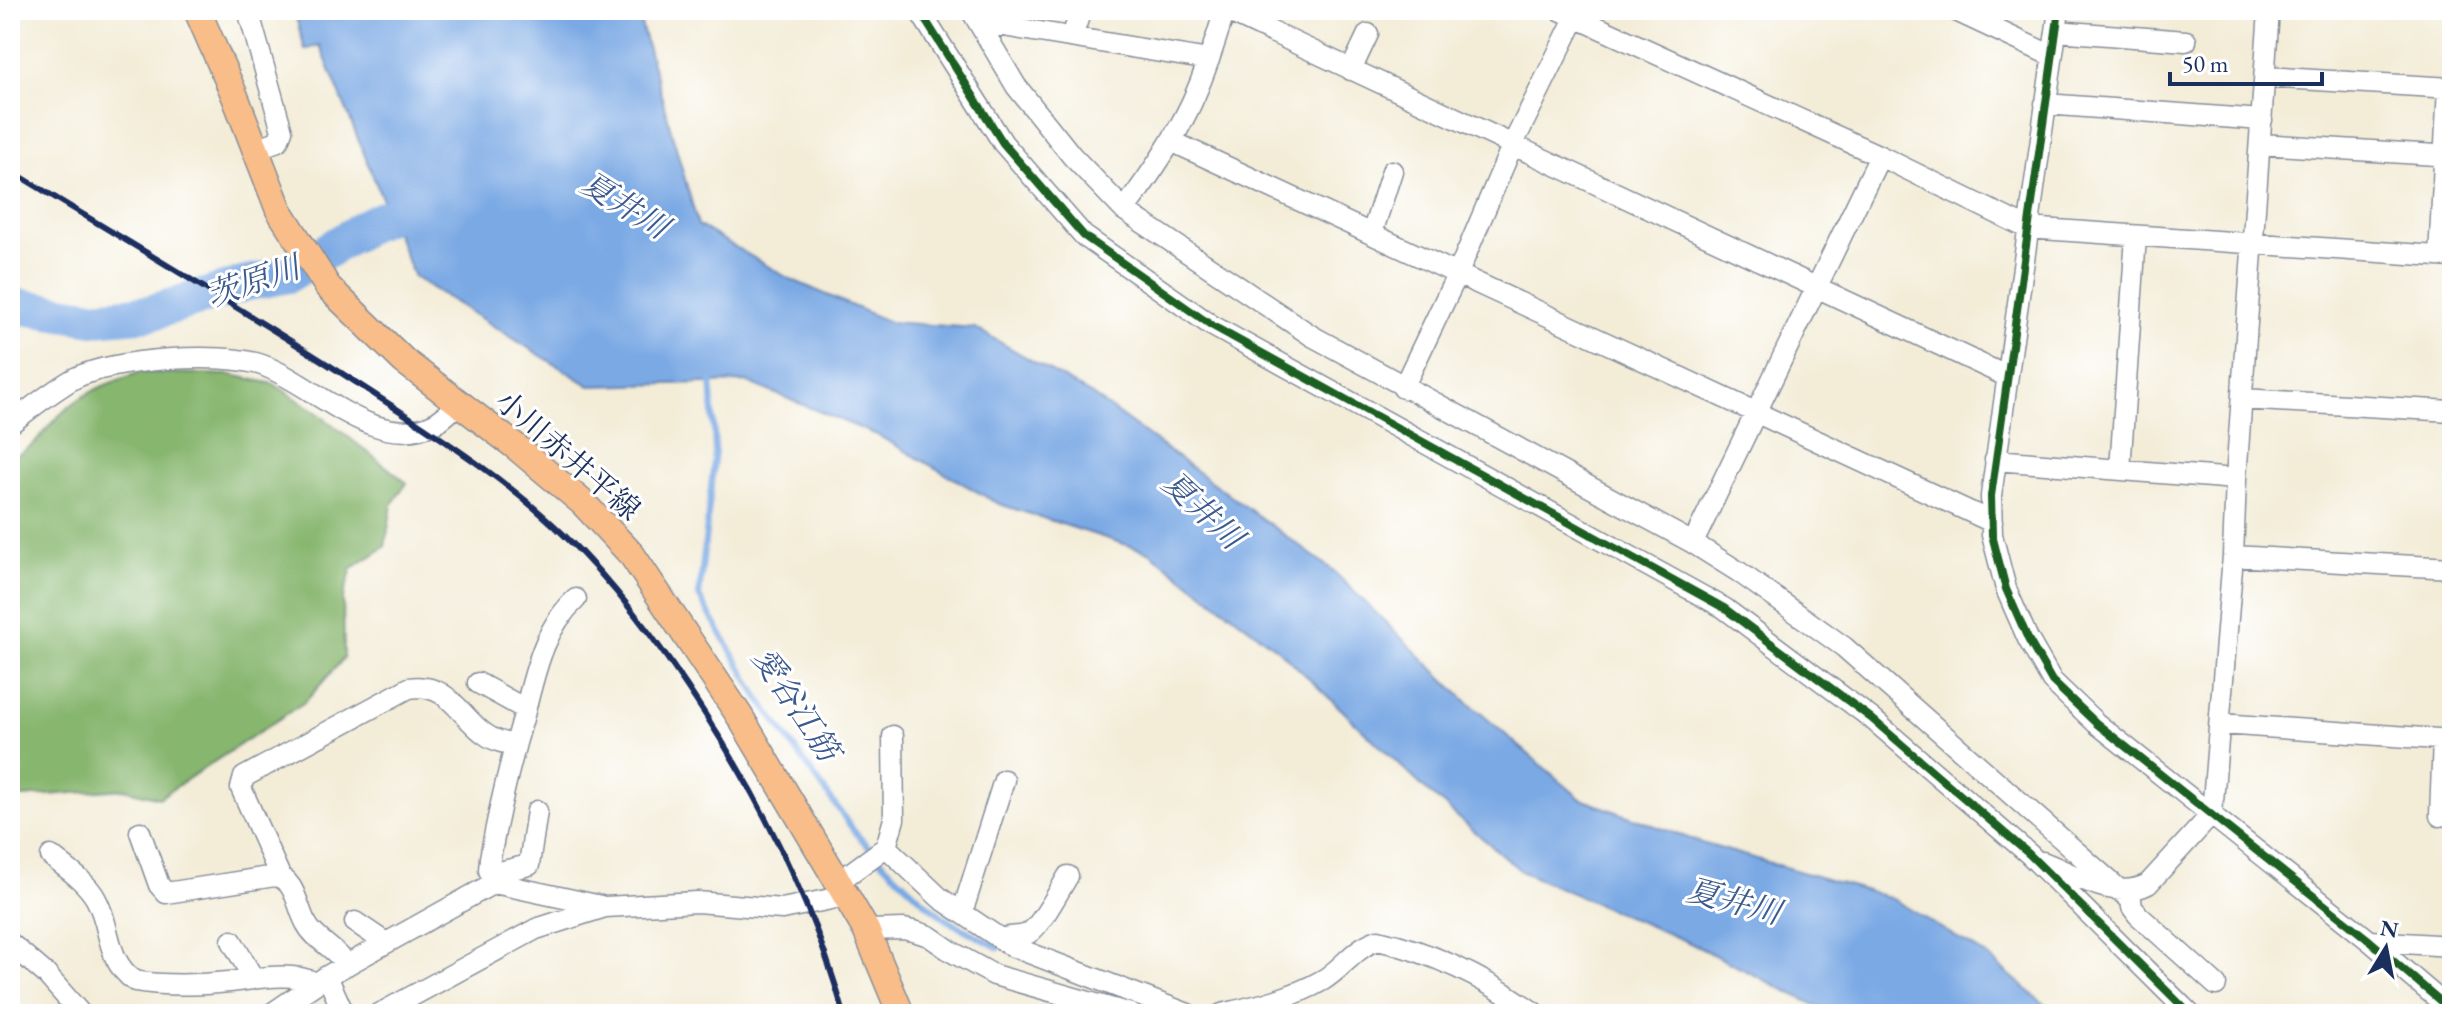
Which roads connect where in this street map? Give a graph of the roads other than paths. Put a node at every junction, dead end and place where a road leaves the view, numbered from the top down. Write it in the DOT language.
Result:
graph roads {
  1 [pos="197,10"];
  2 [pos="248,10"];
  3 [pos="919,10"];
  4 [pos="1081,10"];
  5 [pos="1225,10"];
  6 [pos="1954,10"];
  7 [pos="2059,10"];
  8 [pos="2269,10"];
  9 [pos="1572,12"];
  10 [pos="975,16"];
  11 [pos="2056,31"];
  12 [pos="1368,34"];
  13 [pos="1072,37"];
  14 [pos="2186,41"];
  15 [pos="2052,56"];
  16 [pos="1209,60"];
  17 [pos="1351,70"];
  18 [pos="2265,77"];
  19 [pos="2450,88"];
  20 [pos="2045,104"];
  21 [pos="2262,120"];
  22 [pos="1171,141"];
  23 [pos="2260,144"];
  24 [pos="1512,146"];
  25 [pos="1880,156"];
  26 [pos="2448,156"];
  27 [pos="258,158"];
  28 [pos="1392,171"];
  29 [pos="1124,210"];
  30 [pos="2027,228"];
  31 [pos="1372,233"];
  32 [pos="2136,236"];
  33 [pos="2254,244"];
  34 [pos="2445,257"];
  35 [pos="1458,273"];
  36 [pos="1817,288"];
  37 [pos="2006,376"];
  38 [pos="1403,388"];
  39 [pos="2242,399"];
  40 [pos="459,403"];
  41 [pos="2452,411"];
  42 [pos="1757,412"];
  43 [pos="10,424"];
  44 [pos="1995,460"];
  45 [pos="2120,470"];
  46 [pos="2236,479"];
  47 [pos="1992,522"];
  48 [pos="1693,543"];
  49 [pos="2233,556"];
  50 [pos="2452,568"];
  51 [pos="576,599"];
  52 [pos="478,683"];
  53 [pos="525,709"];
  54 [pos="2221,724"];
  55 [pos="893,736"];
  56 [pos="2447,739"];
  57 [pos="515,745"];
  58 [pos="1004,780"];
  59 [pos="537,811"];
  60 [pos="2212,814"];
  61 [pos="2440,816"];
  62 [pos="140,832"];
  63 [pos="886,847"];
  64 [pos="51,856"];
  65 [pos="2035,861"];
  66 [pos="280,876"];
  67 [pos="1068,876"];
  68 [pos="492,878"];
  69 [pos="842,889"];
  70 [pos="2119,892"];
  71 [pos="605,907"];
  72 [pos="962,913"];
  73 [pos="355,922"];
  74 [pos="866,930"];
  75 [pos="1002,939"];
  76 [pos="232,941"];
  77 [pos="2370,941"];
  78 [pos="10,943"];
  79 [pos="386,943"];
  80 [pos="2452,946"];
  81 [pos="347,965"];
  82 [pos="253,978"];
  83 [pos="322,980"];
  84 [pos="2216,985"];
  85 [pos="2452,1011"];
  86 [pos="81,1014"];
  87 [pos="271,1014"];
  88 [pos="344,1014"];
  89 [pos="379,1014"];
  90 [pos="901,1014"];
  91 [pos="1131,1014"];
  92 [pos="1188,1014"];
  93 [pos="1222,1014"];
  94 [pos="1536,1014"];
  95 [pos="2190,1014"];
  1 -- 27 [label="main road, 小川赤井平線"];
  2 -- 27 [label="street"];
  3 -- 65 [label="street"];
  4 -- 13 [label="street"];
  5 -- 16 [label="street"];
  5 -- 17 [label="street"];
  6 -- 15 [label="street"];
  7 -- 11 [label="street"];
  8 -- 18 [label="street"];
  9 -- 24 [label="street"];
  9 -- 25 [label="street"];
  10 -- 13 [label="street"];
  10 -- 29 [label="street"];
  11 -- 14 [label="street"];
  11 -- 15 [label="street"];
  12 -- 17 [label="street"];
  13 -- 16 [label="street"];
  15 -- 20 [label="street"];
  16 -- 22 [label="street"];
  17 -- 24 [label="street"];
  18 -- 19 [label="street"];
  18 -- 21 [label="street"];
  19 -- 26 [label="street"];
  20 -- 21 [label="street"];
  20 -- 30 [label="street"];
  21 -- 23 [label="street"];
  22 -- 29 [label="street"];
  22 -- 31 [label="street"];
  23 -- 26 [label="street"];
  23 -- 33 [label="street"];
  24 -- 35 [label="street"];
  24 -- 36 [label="street"];
  25 -- 30 [label="street"];
  25 -- 36 [label="street"];
  26 -- 34 [label="street"];
  27 -- 40 [label="main road, 小川赤井平線"];
  28 -- 31 [label="street"];
  29 -- 38 [label="street"];
  30 -- 32 [label="street"];
  30 -- 37 [label="street"];
  31 -- 35 [label="street"];
  32 -- 33 [label="street"];
  32 -- 45 [label="street"];
  33 -- 34 [label="street"];
  33 -- 39 [label="street"];
  35 -- 38 [label="street"];
  35 -- 42 [label="street"];
  36 -- 37 [label="street"];
  36 -- 42 [label="street"];
  37 -- 44 [label="street"];
  38 -- 48 [label="street"];
  39 -- 41 [label="street"];
  39 -- 46 [label="street"];
  40 -- 43 [label="street"];
  40 -- 69 [label="main road, 小川赤井平線"];
  42 -- 47 [label="street"];
  42 -- 48 [label="street"];
  44 -- 45 [label="street"];
  44 -- 47 [label="street"];
  45 -- 46 [label="street"];
  46 -- 49 [label="street"];
  47 -- 60 [label="street"];
  48 -- 70 [label="street"];
  49 -- 50 [label="street"];
  49 -- 54 [label="street"];
  51 -- 53 [label="street"];
  52 -- 53 [label="street"];
  53 -- 57 [label="street"];
  54 -- 56 [label="street"];
  54 -- 60 [label="street"];
  55 -- 63 [label="street"];
  56 -- 61 [label="street"];
  57 -- 66 [label="street"];
  57 -- 68 [label="street"];
  58 -- 72 [label="street"];
  59 -- 68 [label="street"];
  60 -- 70 [label="street"];
  60 -- 77 [label="street"];
  62 -- 66 [label="street"];
  63 -- 69 [label="street"];
  63 -- 72 [label="street"];
  64 -- 82 [label="street"];
  65 -- 70 [label="street"];
  65 -- 95 [label="street"];
  66 -- 81 [label="street"];
  67 -- 75 [label="street"];
  68 -- 71 [label="street"];
  68 -- 79 [label="street"];
  69 -- 71 [label="street"];
  69 -- 74 [label="main road, 小川赤井平線"];
  70 -- 84 [label="street"];
  71 -- 89 [label="street"];
  72 -- 75 [label="street"];
  73 -- 79 [label="street"];
  74 -- 90 [label="main road, 小川赤井平線"];
  74 -- 91 [label="street"];
  75 -- 92 [label="street"];
  76 -- 82 [label="street"];
  77 -- 80 [label="street"];
  77 -- 85 [label="street"];
  78 -- 86 [label="street"];
  79 -- 81 [label="street"];
  81 -- 83 [label="street"];
  82 -- 83 [label="street"];
  83 -- 87 [label="street"];
  83 -- 88 [label="street"];
  93 -- 94 [label="street"];
}
